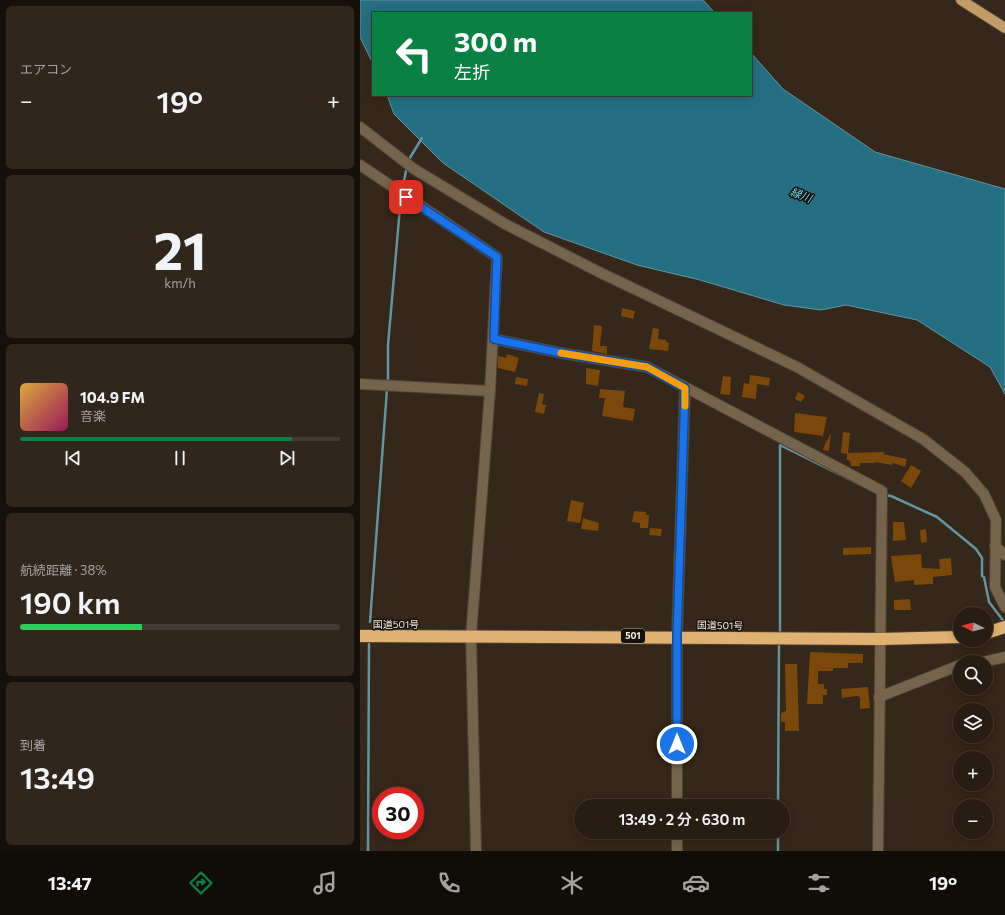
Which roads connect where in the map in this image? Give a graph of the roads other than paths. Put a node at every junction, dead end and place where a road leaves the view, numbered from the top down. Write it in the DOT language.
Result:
graph roads {
  1 [pos="961,0"];
  2 [pos="1005,28"];
  3 [pos="360,126"];
  4 [pos="360,165"];
  5 [pos="494,339"];
  6 [pos="360,384"];
  7 [pos="685,388"];
  8 [pos="490,391"];
  9 [pos="995,546"];
  10 [pos="1005,555"];
  11 [pos="1005,607"];
  12 [pos="1005,627"];
  13 [pos="993,631"];
  14 [pos="360,636"];
  15 [pos="471,636"];
  16 [pos="677,636"];
  17 [pos="953,637"];
  18 [pos="880,639"];
  19 [pos="1005,657"];
  20 [pos="993,660"];
  21 [pos="953,668"];
  22 [pos="879,697"];
  23 [pos="677,799"];
  24 [pos="677,839"];
  25 [pos="476,851"];
  26 [pos="677,851"];
  27 [pos="878,851"];
  1 -- 2 [label="main road"];
  3 -- 9 [label="street"];
  4 -- 5 [label="street"];
  5 -- 7 [label="street"];
  5 -- 8 [label="street"];
  6 -- 8 [label="street"];
  7 -- 16 [label="street"];
  7 -- 18 [label="street"];
  8 -- 15 [label="street"];
  9 -- 10 [label="street"];
  9 -- 11 [label="street"];
  12 -- 13 [label="highway"];
  14 -- 15 [label="highway, 国道501号 / 501"];
  15 -- 16 [label="highway, 国道501号 / 501"];
  15 -- 25 [label="street"];
  16 -- 18 [label="highway, 国道501号 / 501"];
  16 -- 23 [label="street"];
  17 -- 18 [label="highway, 国道501号 / 501"];
  18 -- 22 [label="street"];
  19 -- 20 [label="street"];
  21 -- 22 [label="street"];
  22 -- 27 [label="street"];
  24 -- 26 [label="street"];
}
